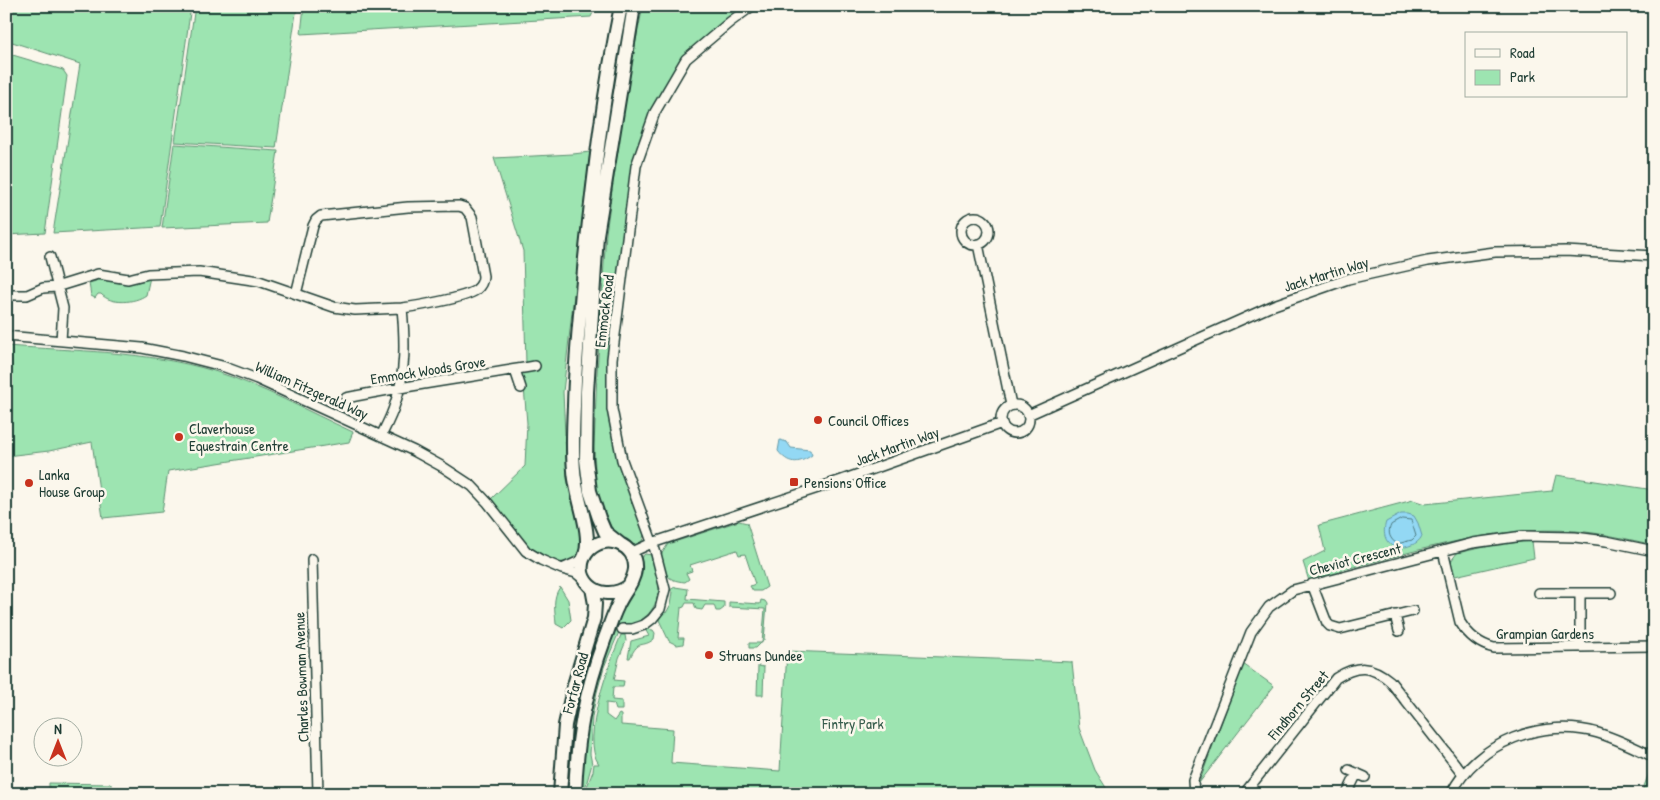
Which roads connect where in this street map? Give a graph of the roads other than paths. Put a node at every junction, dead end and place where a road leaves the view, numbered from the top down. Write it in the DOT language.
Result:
graph roads {
  1 [pos="620,6"];
  2 [pos="634,6"];
  3 [pos="752,6"];
  4 [pos="978,244"];
  5 [pos="1654,256"];
  6 [pos="50,257"];
  7 [pos="56,287"];
  8 [pos="296,294"];
  9 [pos="6,295"];
  10 [pos="402,308"];
  11 [pos="6,336"];
  12 [pos="61,341"];
  13 [pos="535,366"];
  14 [pos="515,370"];
  15 [pos="521,388"];
  16 [pos="399,389"];
  17 [pos="346,398"];
  18 [pos="1012,405"];
  19 [pos="1028,415"];
  20 [pos="1002,423"];
  21 [pos="381,436"];
  22 [pos="652,543"];
  23 [pos="620,544"];
  24 [pos="1443,551"];
  25 [pos="1654,551"];
  26 [pos="630,553"];
  27 [pos="585,557"];
  28 [pos="312,559"];
  29 [pos="562,569"];
  30 [pos="589,584"];
  31 [pos="1312,584"];
  32 [pos="629,586"];
  33 [pos="1611,593"];
  34 [pos="1539,594"];
  35 [pos="1580,594"];
  36 [pos="1413,611"];
  37 [pos="1395,615"];
  38 [pos="622,630"];
  39 [pos="1398,631"];
  40 [pos="1654,646"];
  41 [pos="1580,648"];
  42 [pos="1654,757"];
  43 [pos="1357,773"];
  44 [pos="1463,774"];
  45 [pos="318,794"];
  46 [pos="560,794"];
  47 [pos="575,794"];
  48 [pos="1194,794"];
  49 [pos="1244,794"];
  50 [pos="1347,794"];
  51 [pos="1451,794"];
  1 -- 27 [label="highway"];
  2 -- 23 [label="highway"];
  3 -- 22 [label="street, Emmock Road"];
  4 -- 18 [label="street"];
  5 -- 19 [label="street, Jack Martin Way"];
  6 -- 7 [label="street"];
  7 -- 8 [label="street"];
  7 -- 9 [label="street"];
  7 -- 12 [label="street"];
  8 -- 10 [label="street"];
  8 -- 10 [label="street"];
  10 -- 16 [label="street"];
  11 -- 12 [label="street, William Fitzgerald Way"];
  12 -- 21 [label="street, William Fitzgerald Way"];
  13 -- 14 [label="street, Emmock Woods Grove"];
  14 -- 15 [label="street"];
  14 -- 16 [label="street, Emmock Woods Grove"];
  16 -- 17 [label="street, Emmock Woods Grove"];
  16 -- 21 [label="street"];
  18 -- 19 [label="street"];
  18 -- 20 [label="street"];
  19 -- 20 [label="street, Jack Martin Way"];
  20 -- 22 [label="street, Jack Martin Way"];
  21 -- 29 [label="street, William Fitzgerald Way"];
  22 -- 26 [label="street, Jack Martin Way"];
  22 -- 38 [label="street, Emmock Road"];
  23 -- 26 [label="highway"];
  23 -- 27 [label="highway"];
  24 -- 25 [label="street, Cheviot Crescent"];
  24 -- 31 [label="street, Cheviot Crescent"];
  24 -- 41 [label="street, Grampian Gardens"];
  26 -- 32 [label="highway"];
  27 -- 29 [label="street"];
  27 -- 30 [label="highway"];
  28 -- 45 [label="street, Charles Bowman Avenue"];
  29 -- 30 [label="street, William Fitzgerald Way"];
  30 -- 32 [label="highway"];
  30 -- 46 [label="highway, Forfar Road"];
  31 -- 37 [label="street"];
  31 -- 48 [label="street, Cheviot Crescent"];
  32 -- 47 [label="highway, Forfar Road"];
  33 -- 35 [label="street"];
  34 -- 35 [label="street"];
  35 -- 41 [label="street"];
  36 -- 37 [label="street"];
  37 -- 39 [label="street"];
  40 -- 41 [label="street, Grampian Gardens"];
  42 -- 44 [label="street"];
  43 -- 50 [label="street"];
  44 -- 49 [label="street, Findhorn Street"];
  44 -- 51 [label="street"];
}
